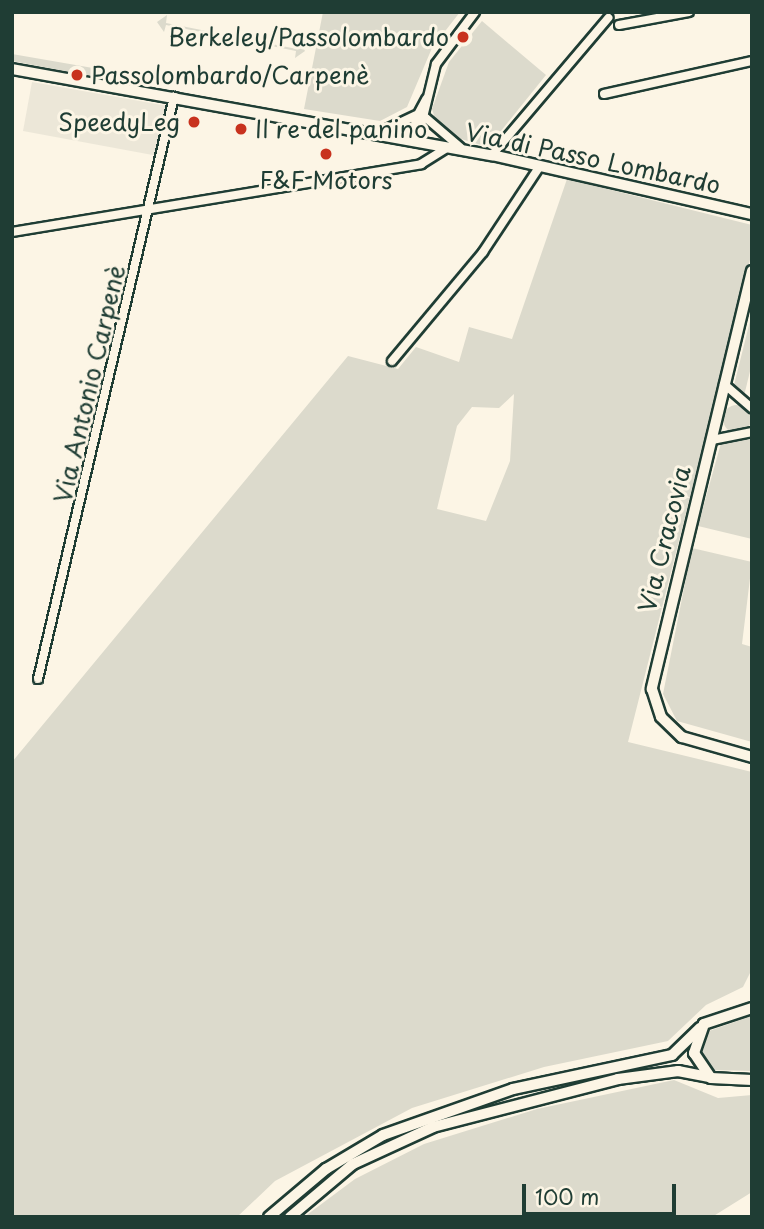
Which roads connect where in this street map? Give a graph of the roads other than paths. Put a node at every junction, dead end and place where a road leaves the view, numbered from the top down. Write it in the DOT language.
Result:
graph roads {
  1 [pos="475,12"];
  2 [pos="690,12"];
  3 [pos="608,18"];
  4 [pos="619,25"];
  5 [pos="752,61"];
  6 [pos="12,69"];
  7 [pos="604,94"];
  8 [pos="174,97"];
  9 [pos="426,99"];
  10 [pos="416,115"];
  11 [pos="426,118"];
  12 [pos="375,134"];
  13 [pos="417,142"];
  14 [pos="447,148"];
  15 [pos="468,151"];
  16 [pos="492,155"];
  17 [pos="540,166"];
  18 [pos="150,209"];
  19 [pos="752,214"];
  20 [pos="12,232"];
  21 [pos="752,271"];
  22 [pos="392,361"];
  23 [pos="724,384"];
  24 [pos="741,402"];
  25 [pos="752,408"];
  26 [pos="717,412"];
  27 [pos="752,432"];
  28 [pos="730,434"];
  29 [pos="709,444"];
  30 [pos="38,679"];
  31 [pos="752,757"];
  32 [pos="752,999"];
  33 [pos="752,1008"];
  34 [pos="734,1011"];
  35 [pos="700,1028"];
  36 [pos="709,1077"];
  37 [pos="752,1080"];
  38 [pos="269,1217"];
  39 [pos="290,1217"];
  1 -- 9 [label="street"];
  2 -- 4 [label="street"];
  3 -- 16 [label="street"];
  5 -- 7 [label="street"];
  6 -- 8 [label="street, Via di Passo Lombardo"];
  8 -- 12 [label="street, Via di Passo Lombardo"];
  8 -- 18 [label="street, Via Antonio Carpenè"];
  9 -- 10 [label="street"];
  9 -- 11 [label="street"];
  10 -- 12 [label="street"];
  10 -- 13 [label="street"];
  11 -- 13 [label="street"];
  11 -- 15 [label="street"];
  12 -- 13 [label="street, Via di Passo Lombardo"];
  13 -- 14 [label="street, Via di Passo Lombardo"];
  14 -- 15 [label="street, Via di Passo Lombardo"];
  14 -- 18 [label="street"];
  15 -- 16 [label="street, Via di Passo Lombardo"];
  16 -- 17 [label="street, Via di Passo Lombardo"];
  17 -- 19 [label="street, Via di Passo Lombardo"];
  17 -- 22 [label="street"];
  18 -- 20 [label="street"];
  18 -- 30 [label="street, Via Antonio Carpenè"];
  21 -- 23 [label="street, Via Cracovia"];
  23 -- 24 [label="street"];
  23 -- 26 [label="street, Via Cracovia"];
  24 -- 25 [label="street"];
  24 -- 26 [label="street"];
  26 -- 28 [label="street"];
  26 -- 29 [label="street, Via Cracovia"];
  27 -- 28 [label="street"];
  28 -- 29 [label="street"];
  29 -- 31 [label="street, Via Cracovia"];
  32 -- 34 [label="street"];
  33 -- 34 [label="street"];
  34 -- 35 [label="street"];
  35 -- 36 [label="street"];
  35 -- 38 [label="street"];
  36 -- 37 [label="street"];
  36 -- 39 [label="street"];
}
